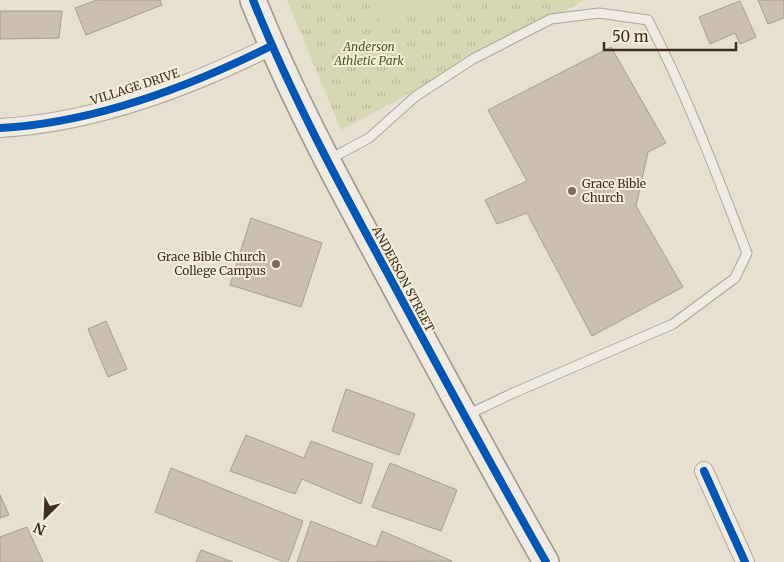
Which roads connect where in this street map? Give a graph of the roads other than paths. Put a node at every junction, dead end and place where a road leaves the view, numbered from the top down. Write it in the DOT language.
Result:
graph roads {
  1 [pos="253,0"];
  2 [pos="271,46"];
  3 [pos="0,128"];
  4 [pos="326,161"];
  5 [pos="464,416"];
  6 [pos="704,471"];
  7 [pos="546,562"];
  8 [pos="746,562"];
  1 -- 2 [label="street, ANDERSON STREET"];
  2 -- 3 [label="street, VILLAGE DRIVE"];
  2 -- 4 [label="street, ANDERSON STREET"];
  4 -- 5 [label="street, ANDERSON STREET"];
  4 -- 5 [label="lane"];
  5 -- 7 [label="street, ANDERSON STREET"];
  6 -- 8 [label="street"];
}
